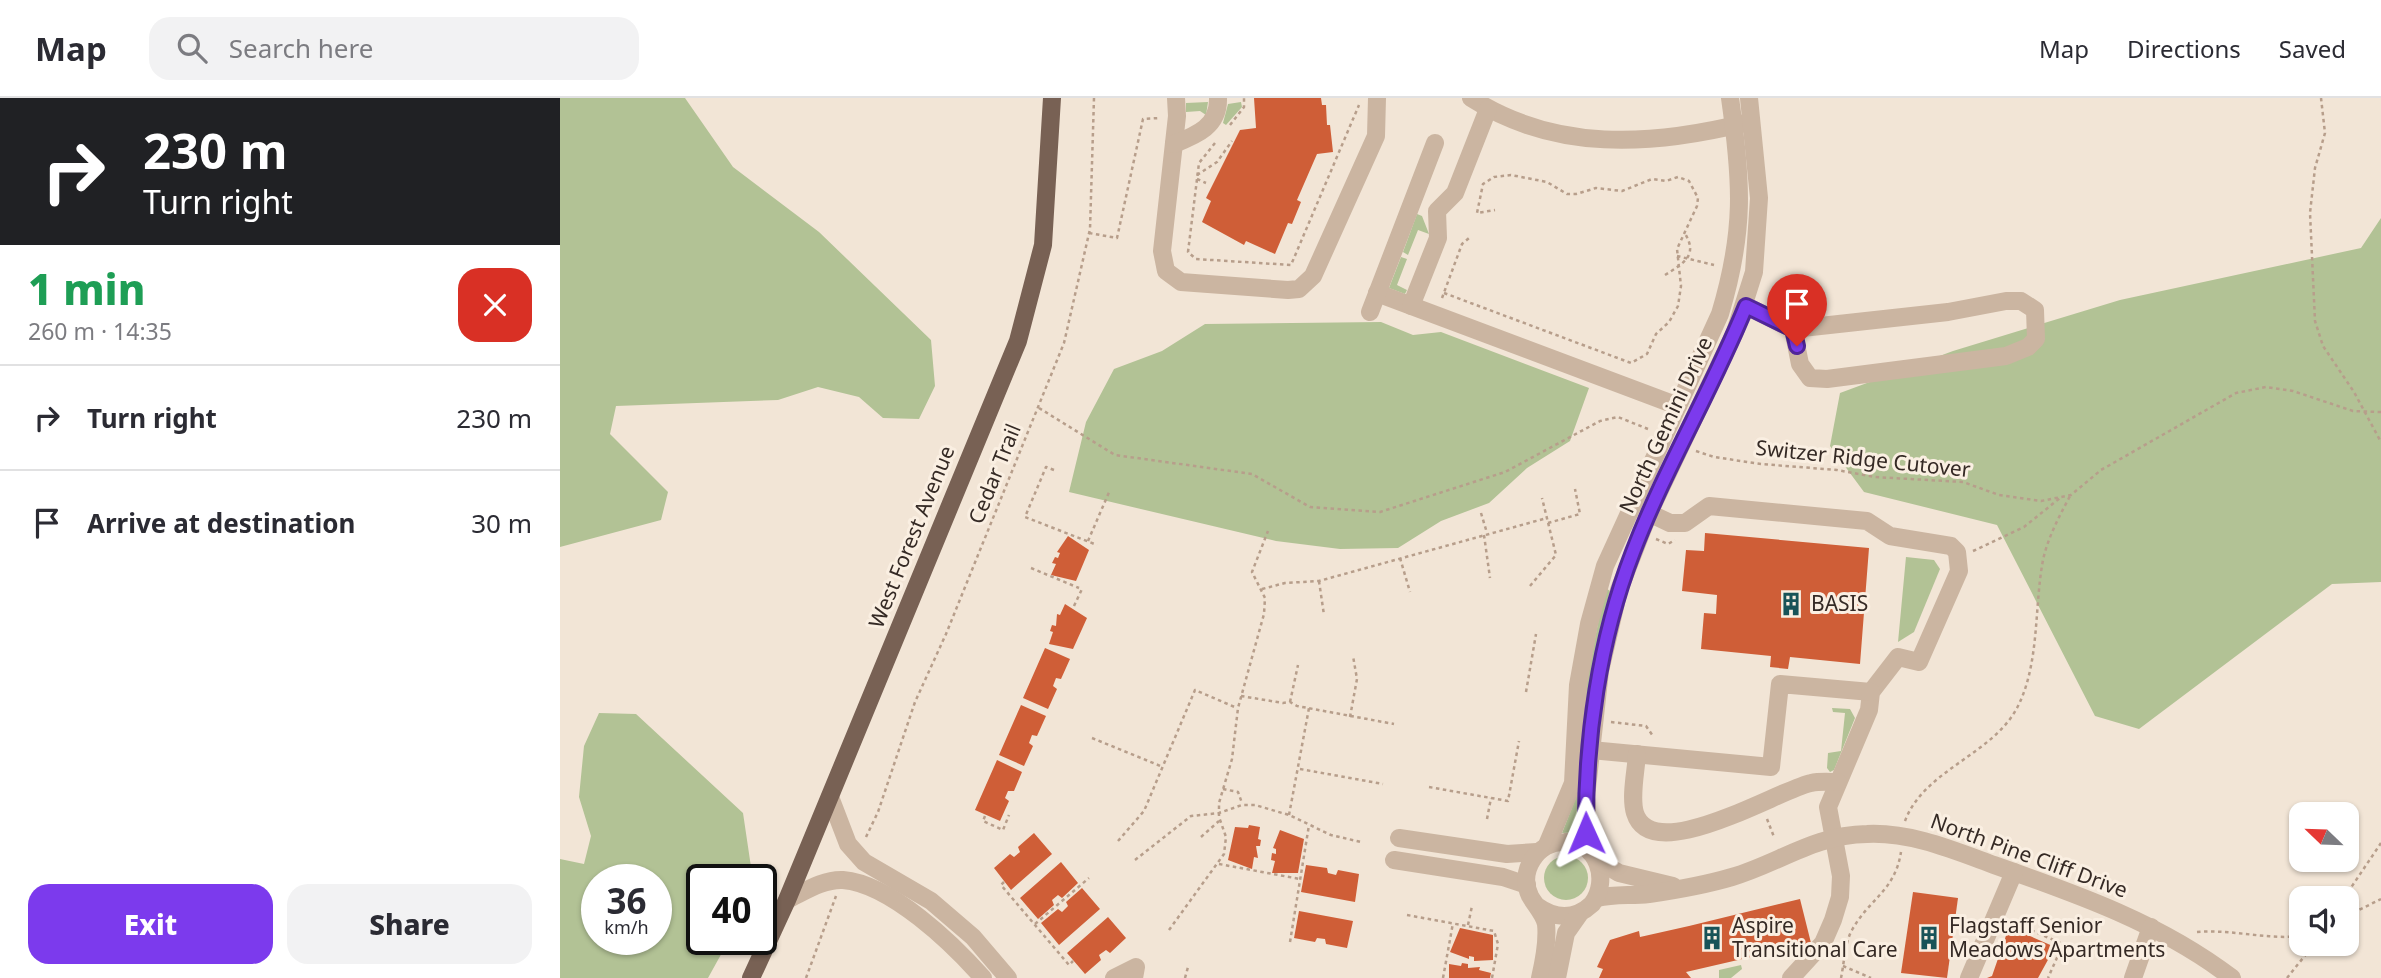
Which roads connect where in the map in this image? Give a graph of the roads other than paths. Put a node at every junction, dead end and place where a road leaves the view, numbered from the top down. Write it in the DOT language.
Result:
graph roads {
  1 [pos="1052,98"];
  2 [pos="1218,98"];
  3 [pos="1377,98"];
  4 [pos="1471,98"];
  5 [pos="1730,98"];
  6 [pos="1749,98"];
  7 [pos="1176,107"];
  8 [pos="1488,109"];
  9 [pos="1752,121"];
  10 [pos="1734,125"];
  11 [pos="1435,143"];
  12 [pos="1174,144"];
  13 [pos="1412,202"];
  14 [pos="1437,211"];
  15 [pos="1377,293"];
  16 [pos="1412,306"];
  17 [pos="1746,306"];
  18 [pos="1370,312"];
  19 [pos="1793,329"];
  20 [pos="1678,406"];
  21 [pos="1649,513"];
  22 [pos="1871,692"];
  23 [pos="1591,750"];
  24 [pos="1637,754"];
  25 [pos="1771,767"];
  26 [pos="1838,782"];
  27 [pos="830,797"];
  28 [pos="1765,801"];
  29 [pos="1399,838"];
  30 [pos="1833,838"];
  31 [pos="1542,849"];
  32 [pos="1593,856"];
  33 [pos="1394,860"];
  34 [pos="2014,872"];
  35 [pos="1527,885"];
  36 [pos="1676,887"];
  37 [pos="1597,898"];
  38 [pos="787,900"];
  39 [pos="1537,906"];
  40 [pos="1580,914"];
  41 [pos="2151,927"];
  42 [pos="751,978"];
  43 [pos="983,978"];
  44 [pos="1007,978"];
  45 [pos="1114,978"];
  46 [pos="1134,978"];
  47 [pos="1539,978"];
  48 [pos="1557,978"];
  49 [pos="1791,978"];
  50 [pos="1969,978"];
  51 [pos="2133,978"];
  52 [pos="2232,978"];
  1 -- 27 [label="main road, West Forest Avenue"];
  2 -- 12 [label="street"];
  3 -- 12 [label="street"];
  4 -- 8 [label="street"];
  5 -- 10 [label="street, North Gemini Drive"];
  6 -- 9 [label="street, North Gemini Drive"];
  7 -- 12 [label="street"];
  8 -- 10 [label="street"];
  8 -- 14 [label="street"];
  9 -- 10 [label="street"];
  9 -- 17 [label="street, North Gemini Drive"];
  10 -- 20 [label="street, North Gemini Drive"];
  11 -- 13 [label="street"];
  13 -- 14 [label="street"];
  13 -- 15 [label="street"];
  14 -- 16 [label="street"];
  15 -- 16 [label="street"];
  15 -- 18 [label="street"];
  16 -- 20 [label="street"];
  17 -- 19 [label="street"];
  17 -- 21 [label="street, North Gemini Drive"];
  19 -- 19 [label="street"];
  20 -- 31 [label="street, North Gemini Drive"];
  21 -- 22 [label="street"];
  21 -- 23 [label="street, North Gemini Drive"];
  22 -- 25 [label="street"];
  22 -- 26 [label="street"];
  23 -- 24 [label="street"];
  23 -- 32 [label="street, North Gemini Drive"];
  24 -- 25 [label="street"];
  24 -- 28 [label="street"];
  25 -- 28 [label="street"];
  26 -- 28 [label="street"];
  26 -- 30 [label="street"];
  27 -- 38 [label="main road, West Forest Avenue"];
  27 -- 44 [label="street"];
  29 -- 31 [label="street"];
  30 -- 34 [label="street, North Pine Cliff Drive"];
  30 -- 36 [label="street, North Pine Cliff Drive"];
  30 -- 49 [label="street"];
  31 -- 32 [label="street"];
  31 -- 35 [label="street, North Gemini Drive"];
  32 -- 36 [label="street, North Pine Cliff Drive"];
  32 -- 37 [label="street, North Gemini Drive"];
  33 -- 35 [label="street"];
  34 -- 41 [label="street, North Pine Cliff Drive"];
  34 -- 50 [label="street"];
  35 -- 39 [label="street"];
  36 -- 37 [label="street, North Pine Cliff Drive"];
  37 -- 40 [label="street"];
  38 -- 42 [label="main road, West Forest Avenue"];
  38 -- 43 [label="street"];
  39 -- 40 [label="street"];
  39 -- 47 [label="street"];
  40 -- 48 [label="street"];
  41 -- 51 [label="street"];
  41 -- 52 [label="street, North Pine Cliff Drive"];
  45 -- 46 [label="street"];
}
